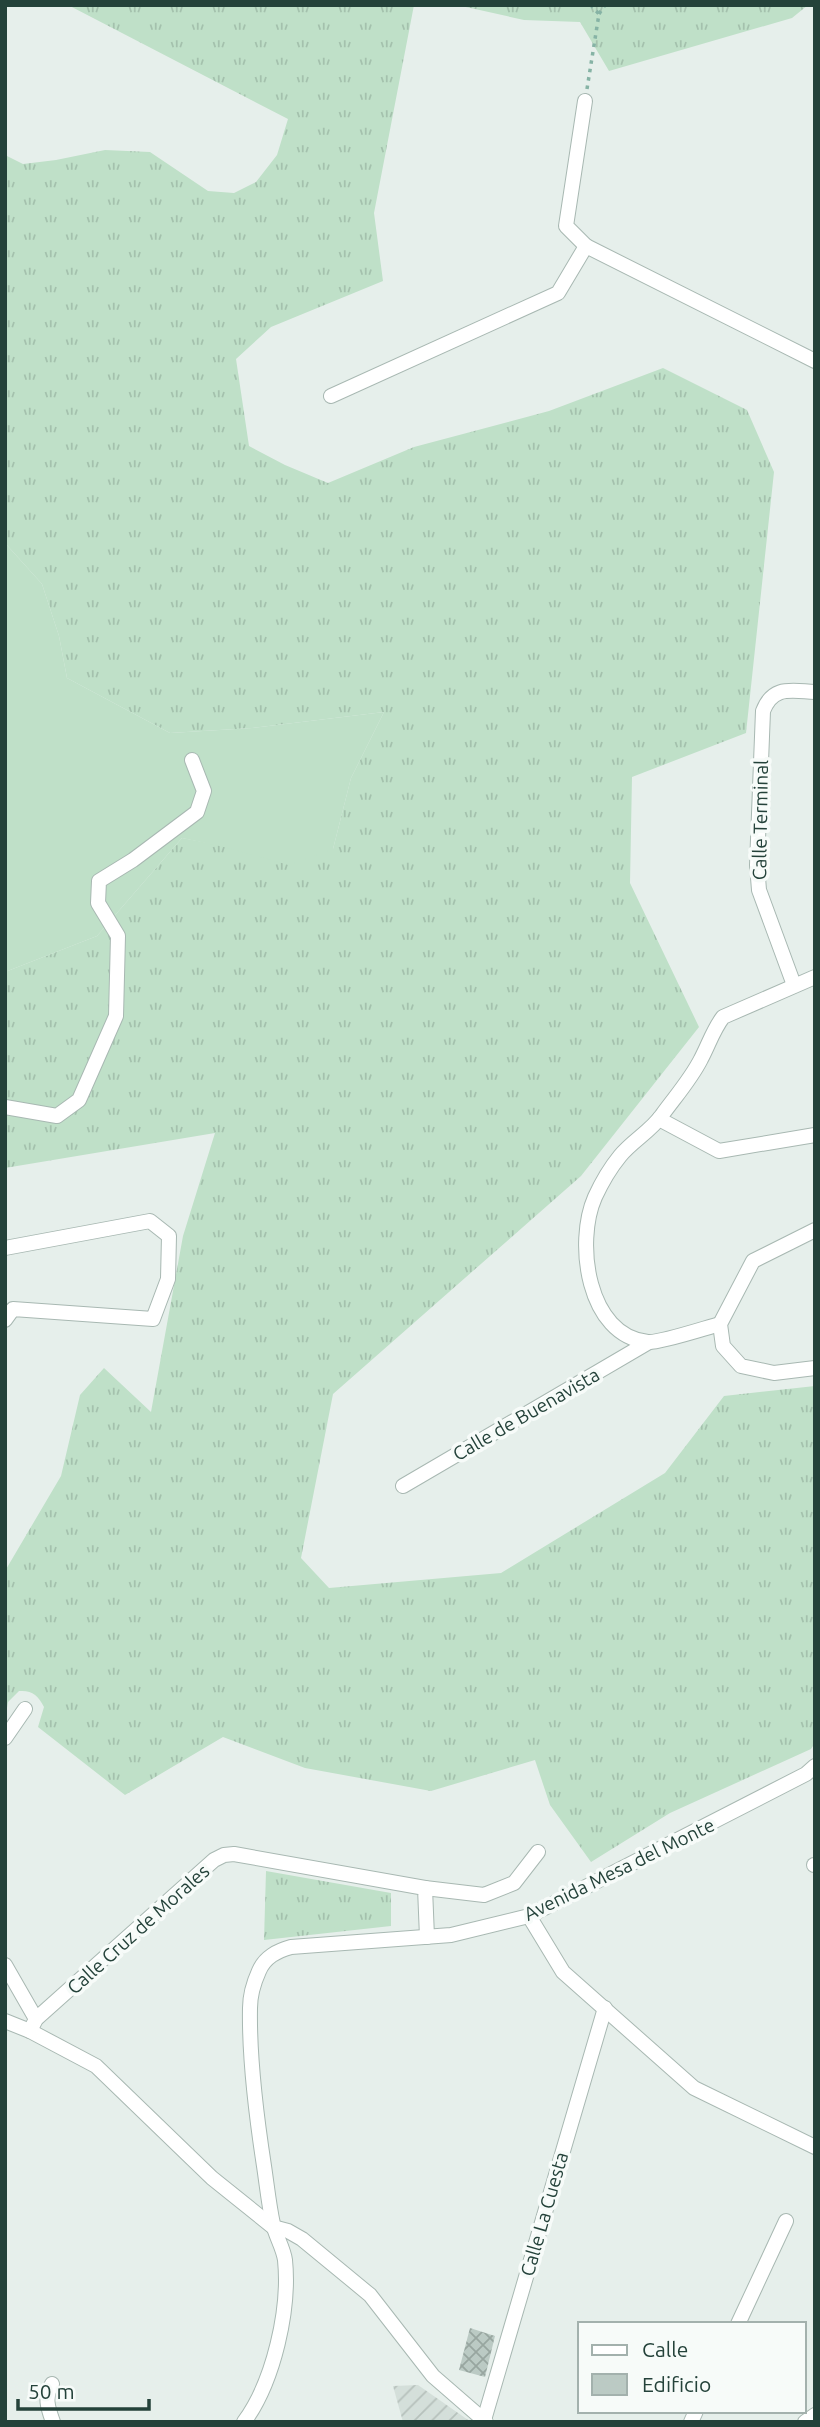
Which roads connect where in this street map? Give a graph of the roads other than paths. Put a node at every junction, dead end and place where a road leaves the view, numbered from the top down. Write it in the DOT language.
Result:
graph roads {
  1 [pos="585,101"];
  2 [pos="586,246"];
  3 [pos="815,361"];
  4 [pos="331,396"];
  5 [pos="815,692"];
  6 [pos="192,760"];
  7 [pos="815,977"];
  8 [pos="794,985"];
  9 [pos="5,1107"];
  10 [pos="659,1119"];
  11 [pos="815,1135"];
  12 [pos="815,1230"];
  13 [pos="5,1248"];
  14 [pos="5,1320"];
  15 [pos="720,1324"];
  16 [pos="649,1342"];
  17 [pos="815,1368"];
  18 [pos="403,1486"];
  19 [pos="25,1709"];
  20 [pos="5,1738"];
  21 [pos="815,1766"];
  22 [pos="538,1852"];
  23 [pos="425,1888"];
  24 [pos="529,1916"];
  25 [pos="427,1937"];
  26 [pos="5,1965"];
  27 [pos="605,2008"];
  28 [pos="5,2021"];
  29 [pos="33,2025"];
  30 [pos="815,2147"];
  31 [pos="786,2221"];
  32 [pos="273,2227"];
  33 [pos="738,2322"];
  34 [pos="52,2385"];
  35 [pos="815,2414"];
  36 [pos="485,2421"];
  37 [pos="53,2422"];
  38 [pos="244,2422"];
  39 [pos="805,2422"];
  1 -- 2 [label="street"];
  2 -- 3 [label="street"];
  2 -- 4 [label="street"];
  5 -- 8 [label="street, Calle Terminal"];
  6 -- 9 [label="street"];
  7 -- 8 [label="street"];
  8 -- 10 [label="street"];
  10 -- 11 [label="street"];
  10 -- 16 [label="street"];
  12 -- 15 [label="street"];
  13 -- 14 [label="street"];
  15 -- 16 [label="street, Calle de Buenavista"];
  15 -- 17 [label="street"];
  16 -- 18 [label="street, Calle de Buenavista"];
  19 -- 20 [label="street"];
  21 -- 24 [label="street, Avenida Mesa del Monte"];
  22 -- 23 [label="street, Calle Cruz de Morales"];
  23 -- 25 [label="street"];
  23 -- 29 [label="street, Calle Cruz de Morales"];
  24 -- 25 [label="street, Avenida Mesa del Monte"];
  24 -- 27 [label="street"];
  25 -- 32 [label="street, Avenida Mesa del Monte"];
  26 -- 29 [label="street"];
  27 -- 30 [label="street"];
  27 -- 36 [label="street, Calle La Cuesta"];
  28 -- 29 [label="street"];
  29 -- 32 [label="street"];
  31 -- 33 [label="street"];
  32 -- 36 [label="street"];
  32 -- 38 [label="street, Avenida Mesa del Monte"];
  34 -- 37 [label="street"];
  35 -- 39 [label="street"];
}
